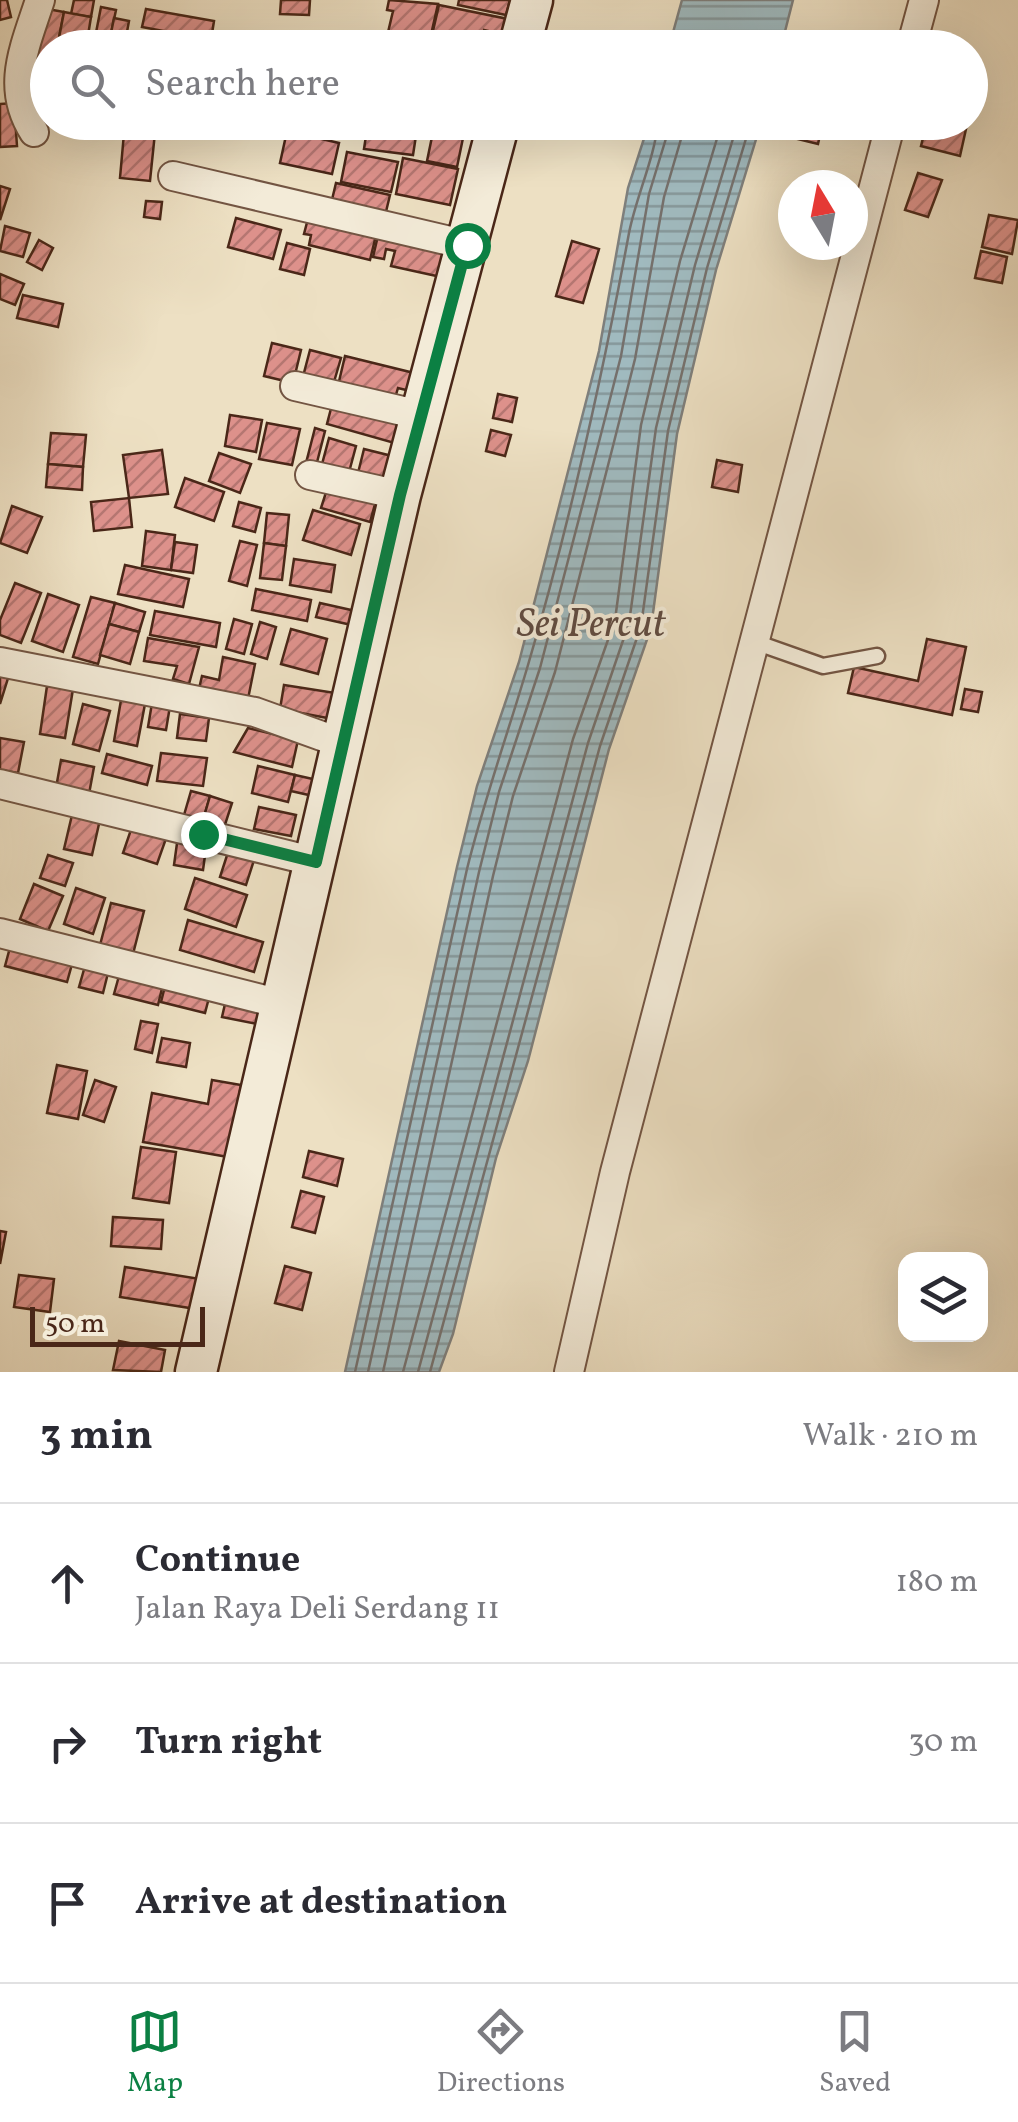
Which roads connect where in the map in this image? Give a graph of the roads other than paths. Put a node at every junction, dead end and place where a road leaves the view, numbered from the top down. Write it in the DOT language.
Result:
graph roads {
  1 [pos="40,0"];
  2 [pos="532,0"];
  3 [pos="924,0"];
  4 [pos="31,30"];
  5 [pos="524,30"];
  6 [pos="916,30"];
  7 [pos="30,32"];
  8 [pos="30,123"];
  9 [pos="494,140"];
  10 [pos="886,140"];
  11 [pos="172,176"];
  12 [pos="467,245"];
  13 [pos="295,386"];
  14 [pos="420,415"];
  15 [pos="310,475"];
  16 [pos="400,495"];
  17 [pos="752,641"];
  18 [pos="877,656"];
  19 [pos="0,662"];
  20 [pos="344,744"];
  21 [pos="0,784"];
  22 [pos="316,862"];
  23 [pos="0,933"];
  24 [pos="282,1004"];
  25 [pos="196,1372"];
  26 [pos="568,1372"];
  1 -- 4 [label="street"];
  2 -- 5 [label="street"];
  3 -- 6 [label="street"];
  7 -- 8 [label="street"];
  9 -- 12 [label="street"];
  10 -- 17 [label="street"];
  11 -- 12 [label="street"];
  12 -- 14 [label="street"];
  13 -- 14 [label="street"];
  14 -- 16 [label="street"];
  15 -- 16 [label="street"];
  16 -- 20 [label="street"];
  17 -- 18 [label="lane"];
  17 -- 26 [label="street"];
  19 -- 20 [label="street"];
  20 -- 22 [label="street"];
  21 -- 22 [label="street"];
  22 -- 24 [label="street"];
  23 -- 24 [label="street"];
  24 -- 25 [label="street"];
}
